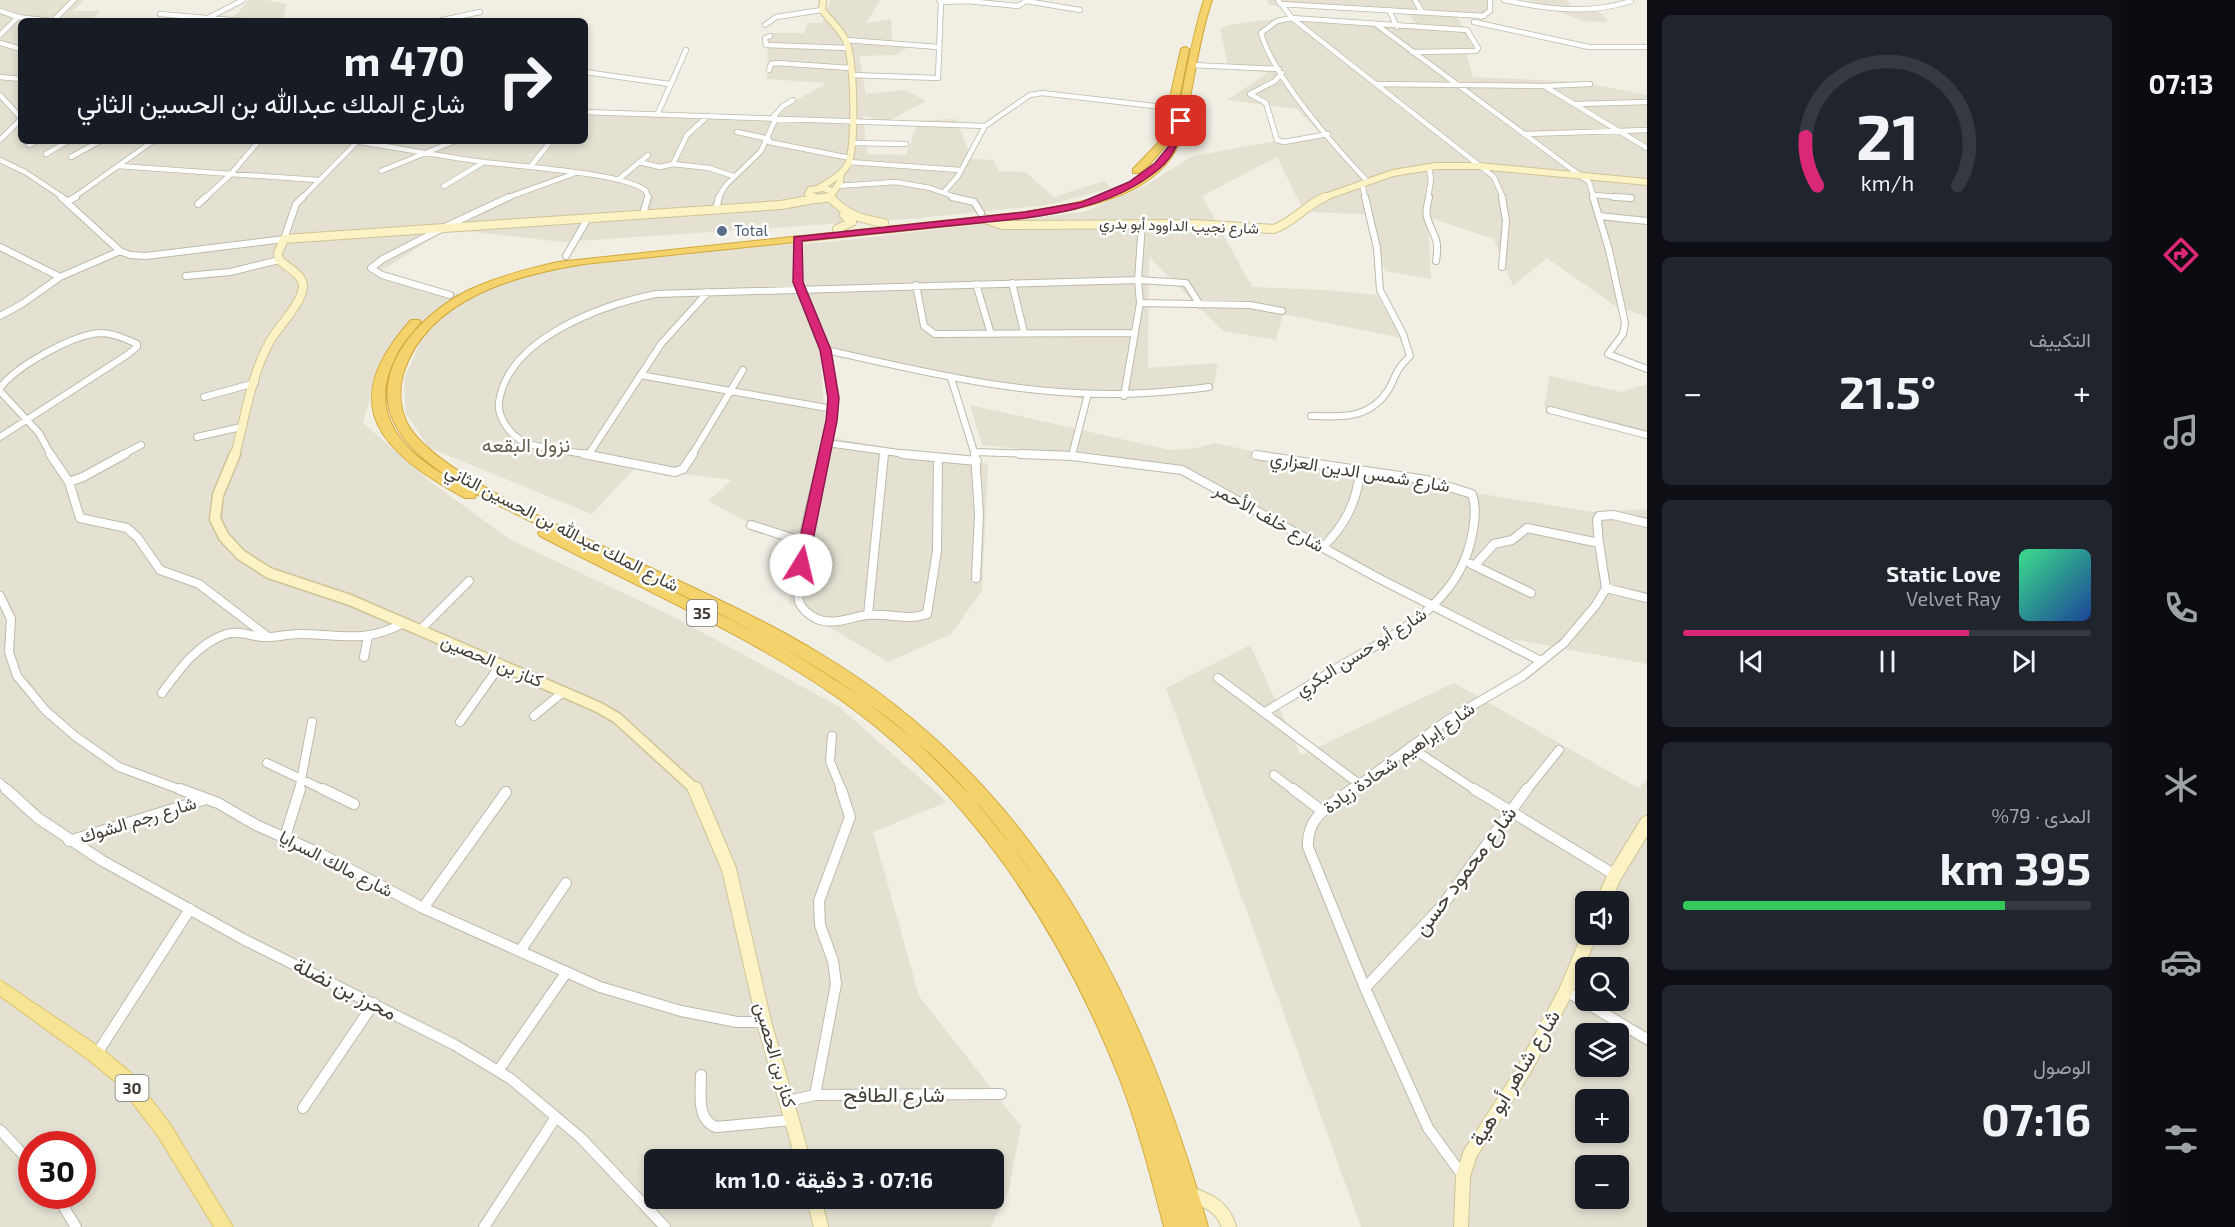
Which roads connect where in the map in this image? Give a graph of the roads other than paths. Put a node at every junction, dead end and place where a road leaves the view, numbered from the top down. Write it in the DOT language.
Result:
graph roads {
  1 [pos="74,0"];
  2 [pos="243,0"];
  3 [pos="823,0"];
  4 [pos="1208,0"];
  5 [pos="1313,0"];
  6 [pos="1346,0"];
  7 [pos="1379,0"];
  8 [pos="1415,0"];
  9 [pos="1490,0"];
  10 [pos="1504,0"];
  11 [pos="940,1"];
  12 [pos="1631,1"];
  13 [pos="1279,2"];
  14 [pos="1315,6"];
  15 [pos="1347,8"];
  16 [pos="822,10"];
  17 [pos="1080,10"];
  18 [pos="1382,10"];
  19 [pos="1389,10"];
  20 [pos="0,11"];
  21 [pos="480,12"];
  22 [pos="1422,12"];
  23 [pos="160,14"];
  24 [pos="1484,16"];
  25 [pos="18,17"];
  26 [pos="26,18"];
  27 [pos="54,18"];
  28 [pos="209,18"];
  29 [pos="452,18"];
  30 [pos="1292,18"];
  31 [pos="1474,22"];
  32 [pos="765,25"];
  33 [pos="1377,25"];
  34 [pos="1397,27"];
  35 [pos="1467,30"];
  36 [pos="0,35"];
  37 [pos="770,36"];
  38 [pos="846,40"];
  39 [pos="0,43"];
  40 [pos="938,47"];
  41 [pos="1647,47"];
  42 [pos="18,48"];
  43 [pos="807,48"];
  44 [pos="848,48"];
  45 [pos="1190,48"];
  46 [pos="686,50"];
  47 [pos="1411,52"];
  48 [pos="805,65"];
  49 [pos="1192,65"];
  50 [pos="769,70"];
  51 [pos="1280,71"];
  52 [pos="588,72"];
  53 [pos="851,72"];
  54 [pos="0,77"];
  55 [pos="18,79"];
  56 [pos="1456,83"];
  57 [pos="669,84"];
  58 [pos="1378,84"];
  59 [pos="1590,84"];
  60 [pos="1545,86"];
  61 [pos="0,95"];
  62 [pos="794,100"];
  63 [pos="1647,102"];
  64 [pos="1575,104"];
  65 [pos="1171,108"];
  66 [pos="588,112"];
  67 [pos="658,113"];
  68 [pos="18,116"];
  69 [pos="708,116"];
  70 [pos="774,118"];
  71 [pos="18,122"];
  72 [pos="852,122"];
  73 [pos="985,126"];
  74 [pos="0,129"];
  75 [pos="1619,130"];
  76 [pos="1647,130"];
  77 [pos="8,132"];
  78 [pos="737,132"];
  79 [pos="1328,134"];
  80 [pos="1525,134"];
  81 [pos="0,135"];
  82 [pos="0,140"];
  83 [pos="769,141"];
  84 [pos="852,143"];
  85 [pos="63,144"];
  86 [pos="95,144"];
  87 [pos="149,144"];
  88 [pos="256,144"];
  89 [pos="354,144"];
  90 [pos="375,144"];
  91 [pos="448,144"];
  92 [pos="549,144"];
  93 [pos="906,144"];
  94 [pos="1647,148"];
  95 [pos="428,153"];
  96 [pos="46,154"];
  97 [pos="648,155"];
  98 [pos="71,157"];
  99 [pos="0,160"];
  100 [pos="850,160"];
  101 [pos="484,162"];
  102 [pos="639,162"];
  103 [pos="673,164"];
  104 [pos="118,166"];
  105 [pos="531,166"];
  106 [pos="1481,166"];
  107 [pos="1429,168"];
  108 [pos="960,170"];
  109 [pos="381,171"];
  110 [pos="841,173"];
  111 [pos="574,174"];
  112 [pos="230,175"];
  113 [pos="733,177"];
  114 [pos="1584,178"];
  115 [pos="318,180"];
  116 [pos="620,180"];
  117 [pos="1365,182"];
  118 [pos="1647,182"];
  119 [pos="444,186"];
  120 [pos="819,188"];
  121 [pos="944,192"];
  122 [pos="824,194"];
  123 [pos="1594,195"];
  124 [pos="1631,198"];
  125 [pos="68,201"];
  126 [pos="198,204"];
  127 [pos="716,209"];
  128 [pos="843,213"];
  129 [pos="643,214"];
  130 [pos="983,216"];
  131 [pos="1599,216"];
  132 [pos="588,218"];
  133 [pos="1647,221"];
  134 [pos="884,223"];
  135 [pos="1142,224"];
  136 [pos="446,226"];
  137 [pos="837,229"];
  138 [pos="284,239"];
  139 [pos="797,239"];
  140 [pos="755,240"];
  141 [pos="0,247"];
  142 [pos="120,251"];
  143 [pos="566,256"];
  144 [pos="279,260"];
  145 [pos="1436,261"];
  146 [pos="1502,267"];
  147 [pos="186,276"];
  148 [pos="60,277"];
  149 [pos="1138,280"];
  150 [pos="1012,283"];
  151 [pos="976,284"];
  152 [pos="916,285"];
  153 [pos="802,290"];
  154 [pos="708,292"];
  155 [pos="450,295"];
  156 [pos="1140,303"];
  157 [pos="1200,305"];
  158 [pos="1282,311"];
  159 [pos="0,316"];
  160 [pos="1024,332"];
  161 [pos="1135,333"];
  162 [pos="992,334"];
  163 [pos="826,350"];
  164 [pos="1647,369"];
  165 [pos="743,370"];
  166 [pos="640,375"];
  167 [pos="2,378"];
  168 [pos="951,378"];
  169 [pos="255,383"];
  170 [pos="1209,387"];
  171 [pos="0,389"];
  172 [pos="733,391"];
  173 [pos="1089,394"];
  174 [pos="1124,396"];
  175 [pos="204,397"];
  176 [pos="833,409"];
  177 [pos="1550,410"];
  178 [pos="1311,416"];
  179 [pos="28,420"];
  180 [pos="241,427"];
  181 [pos="1647,435"];
  182 [pos="0,437"];
  183 [pos="196,437"];
  184 [pos="826,443"];
  185 [pos="141,445"];
  186 [pos="884,451"];
  187 [pos="975,452"];
  188 [pos="589,454"];
  189 [pos="1256,455"];
  190 [pos="1072,456"];
  191 [pos="938,459"];
  192 [pos="976,461"];
  193 [pos="1360,471"];
  194 [pos="69,482"];
  195 [pos="1464,490"];
  196 [pos="1647,523"];
  197 [pos="751,525"];
  198 [pos="804,542"];
  199 [pos="1599,543"];
  200 [pos="1323,547"];
  201 [pos="1471,564"];
  202 [pos="976,578"];
  203 [pos="469,581"];
  204 [pos="1606,588"];
  205 [pos="1531,593"];
  206 [pos="0,596"];
  207 [pos="1647,598"];
  208 [pos="1433,607"];
  209 [pos="868,615"];
  210 [pos="403,623"];
  211 [pos="420,630"];
  212 [pos="268,637"];
  213 [pos="368,637"];
  214 [pos="364,657"];
  215 [pos="1541,661"];
  216 [pos="501,664"];
  217 [pos="1218,678"];
  218 [pos="563,692"];
  219 [pos="162,693"];
  220 [pos="1265,712"];
  221 [pos="534,716"];
  222 [pos="312,722"];
  223 [pos="460,722"];
  224 [pos="832,736"];
  225 [pos="1410,747"];
  226 [pos="1559,750"];
  227 [pos="267,763"];
  228 [pos="1274,775"];
  229 [pos="303,779"];
  230 [pos="0,783"];
  231 [pos="1359,784"];
  232 [pos="506,792"];
  233 [pos="206,799"];
  234 [pos="354,804"];
  235 [pos="1322,811"];
  236 [pos="1509,812"];
  237 [pos="1647,823"];
  238 [pos="285,837"];
  239 [pos="69,841"];
  240 [pos="1614,875"];
  241 [pos="566,883"];
  242 [pos="1607,891"];
  243 [pos="423,908"];
  244 [pos="190,909"];
  245 [pos="1585,945"];
  246 [pos="520,951"];
  247 [pos="566,973"];
  248 [pos="0,987"];
  249 [pos="1365,988"];
  250 [pos="1566,991"];
  251 [pos="374,1003"];
  252 [pos="764,1022"];
  253 [pos="1647,1039"];
  254 [pos="96,1054"];
  255 [pos="498,1071"];
  256 [pos="701,1075"];
  257 [pos="1001,1094"];
  258 [pos="815,1095"];
  259 [pos="788,1101"];
  260 [pos="303,1108"];
  261 [pos="556,1117"];
  262 [pos="792,1120"];
  263 [pos="0,1130"];
  264 [pos="18,1149"];
  265 [pos="800,1149"];
  266 [pos="1464,1176"];
  267 [pos="1189,1194"];
  268 [pos="65,1209"];
  269 [pos="817,1209"];
  270 [pos="76,1227"];
  271 [pos="224,1227"];
  272 [pos="484,1227"];
  273 [pos="665,1227"];
  274 [pos="821,1227"];
  275 [pos="1175,1227"];
  276 [pos="1197,1227"];
  277 [pos="1228,1227"];
  278 [pos="1461,1227"];
  1 -- 27 [label="street"];
  2 -- 28 [label="street"];
  3 -- 16 [label="street"];
  4 -- 45 [label="highway, شارع الملك عبدالله بن الحسين الثاني / 35"];
  5 -- 14 [label="street"];
  6 -- 15 [label="street"];
  7 -- 18 [label="street"];
  8 -- 22 [label="street"];
  9 -- 24 [label="street"];
  10 -- 12 [label="street"];
  11 -- 17 [label="street"];
  11 -- 40 [label="street"];
  13 -- 14 [label="street"];
  13 -- 30 [label="street"];
  14 -- 15 [label="street"];
  15 -- 18 [label="street"];
  16 -- 32 [label="street"];
  16 -- 38 [label="street"];
  18 -- 19 [label="street"];
  19 -- 22 [label="street"];
  19 -- 34 [label="street"];
  20 -- 25 [label="street"];
  21 -- 29 [label="street"];
  22 -- 24 [label="street"];
  23 -- 28 [label="street"];
  24 -- 31 [label="street"];
  25 -- 26 [label="street"];
  25 -- 36 [label="street"];
  30 -- 33 [label="street"];
  30 -- 51 [label="street"];
  30 -- 58 [label="street"];
  31 -- 35 [label="street"];
  31 -- 41 [label="street"];
  33 -- 34 [label="street"];
  33 -- 47 [label="street"];
  34 -- 35 [label="street"];
  35 -- 47 [label="street"];
  37 -- 43 [label="street"];
  38 -- 40 [label="street"];
  38 -- 44 [label="street"];
  39 -- 42 [label="street"];
  40 -- 53 [label="street"];
  43 -- 44 [label="street"];
  43 -- 48 [label="street"];
  44 -- 53 [label="street"];
  45 -- 49 [label="highway, شارع الملك عبدالله بن الحسين الثاني / 35"];
  45 -- 65 [label="highway, شارع الملك عبدالله بن الحسين الثاني / 35"];
  46 -- 57 [label="street"];
  47 -- 56 [label="street"];
  48 -- 50 [label="street"];
  48 -- 53 [label="street"];
  49 -- 51 [label="street"];
  49 -- 130 [label="highway, شارع الملك عبدالله بن الحسين الثاني / 35"];
  51 -- 79 [label="street"];
  51 -- 79 [label="street"];
  52 -- 57 [label="street"];
  53 -- 72 [label="street"];
  54 -- 55 [label="street"];
  56 -- 58 [label="street"];
  56 -- 60 [label="street"];
  56 -- 80 [label="street"];
  57 -- 67 [label="street"];
  58 -- 106 [label="street"];
  59 -- 60 [label="street"];
  60 -- 64 [label="street"];
  61 -- 68 [label="street"];
  62 -- 70 [label="street"];
  63 -- 64 [label="street"];
  64 -- 75 [label="street"];
  65 -- 73 [label="street"];
  65 -- 130 [label="highway, شارع الملك عبدالله بن الحسين الثاني / 35"];
  66 -- 67 [label="street"];
  67 -- 69 [label="street"];
  69 -- 70 [label="street"];
  69 -- 103 [label="street"];
  70 -- 72 [label="street"];
  70 -- 83 [label="street"];
  71 -- 77 [label="street"];
  72 -- 73 [label="street"];
  72 -- 84 [label="street"];
  73 -- 108 [label="street"];
  74 -- 77 [label="street"];
  75 -- 76 [label="street"];
  75 -- 80 [label="street"];
  75 -- 94 [label="street"];
  77 -- 81 [label="street"];
  77 -- 82 [label="street"];
  78 -- 83 [label="street"];
  79 -- 117 [label="street"];
  80 -- 114 [label="street"];
  83 -- 100 [label="street"];
  83 -- 113 [label="street"];
  84 -- 93 [label="street"];
  84 -- 100 [label="street"];
  85 -- 96 [label="street"];
  86 -- 98 [label="street"];
  87 -- 104 [label="street"];
  88 -- 112 [label="street"];
  89 -- 115 [label="street"];
  90 -- 95 [label="street"];
  91 -- 95 [label="street"];
  92 -- 105 [label="street"];
  95 -- 101 [label="street"];
  95 -- 109 [label="street"];
  97 -- 102 [label="street"];
  99 -- 125 [label="street"];
  100 -- 108 [label="street"];
  100 -- 110 [label="street"];
  101 -- 105 [label="street"];
  101 -- 119 [label="street"];
  102 -- 103 [label="street"];
  102 -- 116 [label="street"];
  103 -- 113 [label="street"];
  104 -- 112 [label="street"];
  104 -- 125 [label="street"];
  105 -- 111 [label="street"];
  106 -- 107 [label="street, شارع نجيب الداوود أبو بدري"];
  106 -- 114 [label="street, شارع نجيب الداوود أبو بدري"];
  106 -- 146 [label="street"];
  107 -- 117 [label="street, شارع نجيب الداوود أبو بدري"];
  107 -- 145 [label="street"];
  108 -- 121 [label="street"];
  110 -- 120 [label="street"];
  110 -- 122 [label="street"];
  111 -- 116 [label="street"];
  111 -- 136 [label="street"];
  112 -- 115 [label="street"];
  112 -- 126 [label="street"];
  113 -- 127 [label="street"];
  114 -- 118 [label="street, شارع نجيب الداوود أبو بدري"];
  114 -- 123 [label="street"];
  115 -- 138 [label="street"];
  116 -- 129 [label="street"];
  117 -- 135 [label="street, شارع نجيب الداوود أبو بدري"];
  117 -- 178 [label="street"];
  120 -- 122 [label="street"];
  120 -- 122 [label="street"];
  121 -- 122 [label="street"];
  121 -- 130 [label="street"];
  122 -- 127 [label="street"];
  122 -- 128 [label="street"];
  123 -- 124 [label="street"];
  123 -- 131 [label="street"];
  125 -- 142 [label="street"];
  127 -- 129 [label="street"];
  128 -- 134 [label="street"];
  128 -- 137 [label="street"];
  129 -- 132 [label="street"];
  130 -- 134 [label="highway, شارع الملك عبدالله بن الحسين الثاني / 35"];
  130 -- 135 [label="street, شارع نجيب الداوود أبو بدري"];
  130 -- 139 [label="highway, شارع الملك عبدالله بن الحسين الثاني / 35"];
  131 -- 133 [label="street"];
  131 -- 164 [label="street"];
  132 -- 136 [label="street"];
  132 -- 143 [label="street"];
  134 -- 137 [label="highway, شارع الملك عبدالله بن الحسين الثاني / 35"];
  135 -- 149 [label="street"];
  136 -- 138 [label="street"];
  136 -- 155 [label="street"];
  137 -- 140 [label="highway, شارع الملك عبدالله بن الحسين الثاني / 35"];
  138 -- 142 [label="street"];
  138 -- 144 [label="street"];
  139 -- 140 [label="highway, شارع الملك عبدالله بن الحسين الثاني / 35"];
  139 -- 153 [label="street"];
  140 -- 143 [label="highway, شارع الملك عبدالله بن الحسين الثاني / 35"];
  140 -- 267 [label="highway, شارع الملك عبدالله بن الحسين الثاني / 35"];
  141 -- 148 [label="street"];
  142 -- 148 [label="street"];
  143 -- 155 [label="highway, شارع الملك عبدالله بن الحسين الثاني / 35"];
  144 -- 147 [label="street"];
  144 -- 169 [label="street, كناز بن الحصين"];
  148 -- 159 [label="street"];
  149 -- 150 [label="street"];
  149 -- 156 [label="street"];
  149 -- 157 [label="street"];
  150 -- 151 [label="street"];
  150 -- 160 [label="street"];
  151 -- 152 [label="street"];
  151 -- 162 [label="street"];
  152 -- 153 [label="street"];
  152 -- 162 [label="street"];
  153 -- 154 [label="street"];
  153 -- 163 [label="street"];
  154 -- 166 [label="street"];
  154 -- 188 [label="street"];
  155 -- 275 [label="highway, شارع الملك عبدالله بن الحسين الثاني / 35"];
  156 -- 157 [label="street"];
  156 -- 161 [label="street"];
  157 -- 158 [label="street"];
  160 -- 161 [label="street"];
  160 -- 162 [label="street"];
  161 -- 174 [label="street"];
  163 -- 168 [label="street"];
  163 -- 176 [label="street"];
  165 -- 172 [label="street"];
  166 -- 172 [label="street"];
  166 -- 188 [label="street"];
  167 -- 171 [label="street"];
  167 -- 179 [label="street"];
  168 -- 173 [label="street"];
  168 -- 187 [label="street"];
  169 -- 175 [label="street"];
  169 -- 180 [label="street, كناز بن الحصين"];
  170 -- 174 [label="street"];
  171 -- 179 [label="street"];
  172 -- 176 [label="street"];
  172 -- 188 [label="street"];
  173 -- 174 [label="street"];
  173 -- 190 [label="street"];
  176 -- 184 [label="street"];
  177 -- 181 [label="street"];
  179 -- 182 [label="street"];
  179 -- 194 [label="street"];
  180 -- 183 [label="street"];
  180 -- 210 [label="street, كناز بن الحصين"];
  184 -- 186 [label="street"];
  184 -- 198 [label="street"];
  185 -- 194 [label="street"];
  186 -- 191 [label="street"];
  186 -- 209 [label="street"];
  187 -- 190 [label="street, شارع خلف الأحمر"];
  187 -- 192 [label="street"];
  189 -- 193 [label="street, شارع شمس الدين العزاري"];
  190 -- 200 [label="street, شارع خلف الأحمر"];
  191 -- 192 [label="street"];
  191 -- 209 [label="street"];
  192 -- 202 [label="street"];
  193 -- 195 [label="street, شارع شمس الدين العزاري"];
  193 -- 200 [label="street"];
  194 -- 212 [label="street"];
  195 -- 201 [label="street, شارع أبو حسن البكري"];
  196 -- 199 [label="street"];
  197 -- 198 [label="street"];
  198 -- 209 [label="street"];
  199 -- 201 [label="street"];
  199 -- 204 [label="street"];
  200 -- 208 [label="street, شارع خلف الأحمر"];
  201 -- 205 [label="street"];
  201 -- 208 [label="street, شارع أبو حسن البكري"];
  203 -- 211 [label="street"];
  204 -- 207 [label="street"];
  204 -- 215 [label="street, شارع إبراهيم شحادة زيادة"];
  206 -- 233 [label="street, شارع مالك السرايا"];
  208 -- 215 [label="street, شارع خلف الأحمر"];
  208 -- 220 [label="street, شارع أبو حسن البكري"];
  210 -- 211 [label="street, كناز بن الحصين"];
  210 -- 213 [label="street"];
  211 -- 216 [label="street, كناز بن الحصين"];
  212 -- 213 [label="street"];
  212 -- 219 [label="street"];
  213 -- 214 [label="street"];
  215 -- 225 [label="street, شارع إبراهيم شحادة زيادة"];
  216 -- 218 [label="street, كناز بن الحصين"];
  216 -- 223 [label="street"];
  217 -- 220 [label="street"];
  218 -- 221 [label="street"];
  218 -- 252 [label="street, كناز بن الحصين"];
  220 -- 231 [label="street"];
  222 -- 229 [label="street"];
  224 -- 258 [label="street"];
  225 -- 231 [label="street, شارع إبراهيم شحادة زيادة"];
  225 -- 236 [label="street"];
  226 -- 236 [label="street, شارع محمود حسن"];
  227 -- 229 [label="street"];
  228 -- 235 [label="street"];
  229 -- 234 [label="street"];
  229 -- 238 [label="street"];
  230 -- 239 [label="street, محرز بن نضلة"];
  231 -- 235 [label="street, شارع إبراهيم شحادة زيادة"];
  232 -- 243 [label="street"];
  233 -- 238 [label="street, شارع مالك السرايا"];
  233 -- 239 [label="street, شارع رجم الشوك"];
  235 -- 249 [label="street, شارع إبراهيم شحادة زيادة"];
  236 -- 240 [label="street"];
  236 -- 249 [label="street, شارع محمود حسن"];
  237 -- 240 [label="street"];
  238 -- 243 [label="street, شارع مالك السرايا"];
  239 -- 244 [label="street, محرز بن نضلة"];
  240 -- 242 [label="street"];
  241 -- 246 [label="street"];
  243 -- 246 [label="street, شارع مالك السرايا"];
  244 -- 251 [label="street, محرز بن نضلة"];
  244 -- 254 [label="street"];
  245 -- 250 [label="street, شارع شاهر أبو هية"];
  246 -- 247 [label="street, شارع مالك السرايا"];
  247 -- 252 [label="street, شارع مالك السرايا"];
  247 -- 255 [label="street"];
  248 -- 254 [label="main road, 30"];
  249 -- 266 [label="street, شارع إبراهيم شحادة زيادة"];
  250 -- 253 [label="street"];
  250 -- 266 [label="street, شارع شاهر أبو هية"];
  251 -- 255 [label="street, محرز بن نضلة"];
  251 -- 260 [label="street"];
  252 -- 259 [label="street, كناز بن الحصين"];
  254 -- 271 [label="main road, 30"];
  255 -- 261 [label="street, محرز بن نضلة"];
  256 -- 262 [label="street"];
  257 -- 258 [label="street, شارع الطافح"];
  258 -- 259 [label="street, شارع الطافح"];
  259 -- 262 [label="street, كناز بن الحصين"];
  261 -- 272 [label="street"];
  261 -- 273 [label="street, محرز بن نضلة"];
  262 -- 265 [label="street, كناز بن الحصين"];
  263 -- 264 [label="street"];
  266 -- 278 [label="street, شارع شاهر أبو هية"];
  267 -- 276 [label="highway, شارع الملك عبدالله بن الحسين الثاني / 35"];
  267 -- 277 [label="street"];
  268 -- 270 [label="street"];
  269 -- 274 [label="street"];
}
